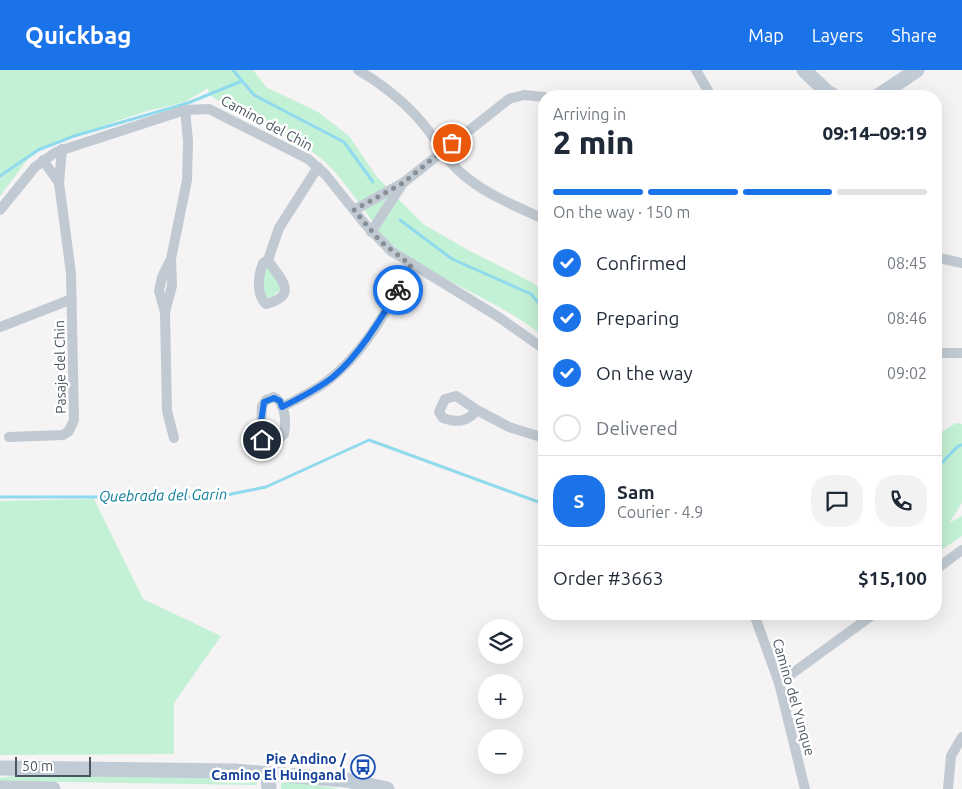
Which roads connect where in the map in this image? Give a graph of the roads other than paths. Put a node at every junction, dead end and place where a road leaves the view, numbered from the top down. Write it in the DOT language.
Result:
graph roads {
  1 [pos="358,70"];
  2 [pos="696,70"];
  3 [pos="804,70"];
  4 [pos="917,70"];
  5 [pos="708,90"];
  6 [pos="826,90"];
  7 [pos="887,90"];
  8 [pos="538,96"];
  9 [pos="185,110"];
  10 [pos="62,149"];
  11 [pos="442,151"];
  12 [pos="43,160"];
  13 [pos="318,167"];
  14 [pos="59,183"];
  15 [pos="403,183"];
  16 [pos="0,210"];
  17 [pos="354,210"];
  18 [pos="538,217"];
  19 [pos="372,232"];
  20 [pos="942,259"];
  21 [pos="268,260"];
  22 [pos="962,263"];
  23 [pos="411,265"];
  24 [pos="72,299"];
  25 [pos="0,327"];
  26 [pos="538,345"];
  27 [pos="942,353"];
  28 [pos="962,353"];
  29 [pos="282,407"];
  30 [pos="477,410"];
  31 [pos="538,436"];
  32 [pos="9,437"];
  33 [pos="174,438"];
  34 [pos="962,550"];
  35 [pos="942,565"];
  36 [pos="756,620"];
  37 [pos="866,620"];
  38 [pos="779,683"];
  39 [pos="962,737"];
  40 [pos="0,768"];
  41 [pos="268,773"];
  42 [pos="0,788"];
  43 [pos="53,789"];
  44 [pos="269,789"];
  45 [pos="387,789"];
  46 [pos="805,789"];
  47 [pos="948,789"];
  1 -- 11 [label="street"];
  2 -- 5 [label="street"];
  3 -- 6 [label="street"];
  4 -- 7 [label="street"];
  8 -- 11 [label="street"];
  9 -- 10 [label="street, Camino del Chin"];
  9 -- 13 [label="street, Camino del Chin"];
  9 -- 33 [label="street"];
  10 -- 12 [label="street, Camino del Chin"];
  10 -- 14 [label="street, Pasaje del Chin"];
  11 -- 15 [label="street"];
  11 -- 18 [label="street"];
  12 -- 14 [label="street, Pasaje del Chin"];
  12 -- 16 [label="street, Camino del Chin"];
  13 -- 17 [label="street, Camino del Chin"];
  13 -- 21 [label="street"];
  14 -- 24 [label="street, Pasaje del Chin"];
  15 -- 17 [label="street"];
  15 -- 19 [label="street"];
  17 -- 19 [label="street, Camino del Chin"];
  19 -- 23 [label="street, Camino del Chin"];
  20 -- 22 [label="street"];
  23 -- 26 [label="street, Camino del Chin"];
  23 -- 29 [label="street"];
  24 -- 25 [label="street, Pasaje del Chin"];
  24 -- 32 [label="street, Pasaje del Chin"];
  27 -- 28 [label="street"];
  30 -- 31 [label="street"];
  34 -- 35 [label="street"];
  36 -- 38 [label="street, Camino del Yunque"];
  37 -- 38 [label="street"];
  38 -- 46 [label="street, Camino del Yunque"];
  39 -- 47 [label="street"];
  40 -- 41 [label="street"];
  41 -- 44 [label="street"];
  41 -- 45 [label="street"];
  42 -- 43 [label="street"];
}
